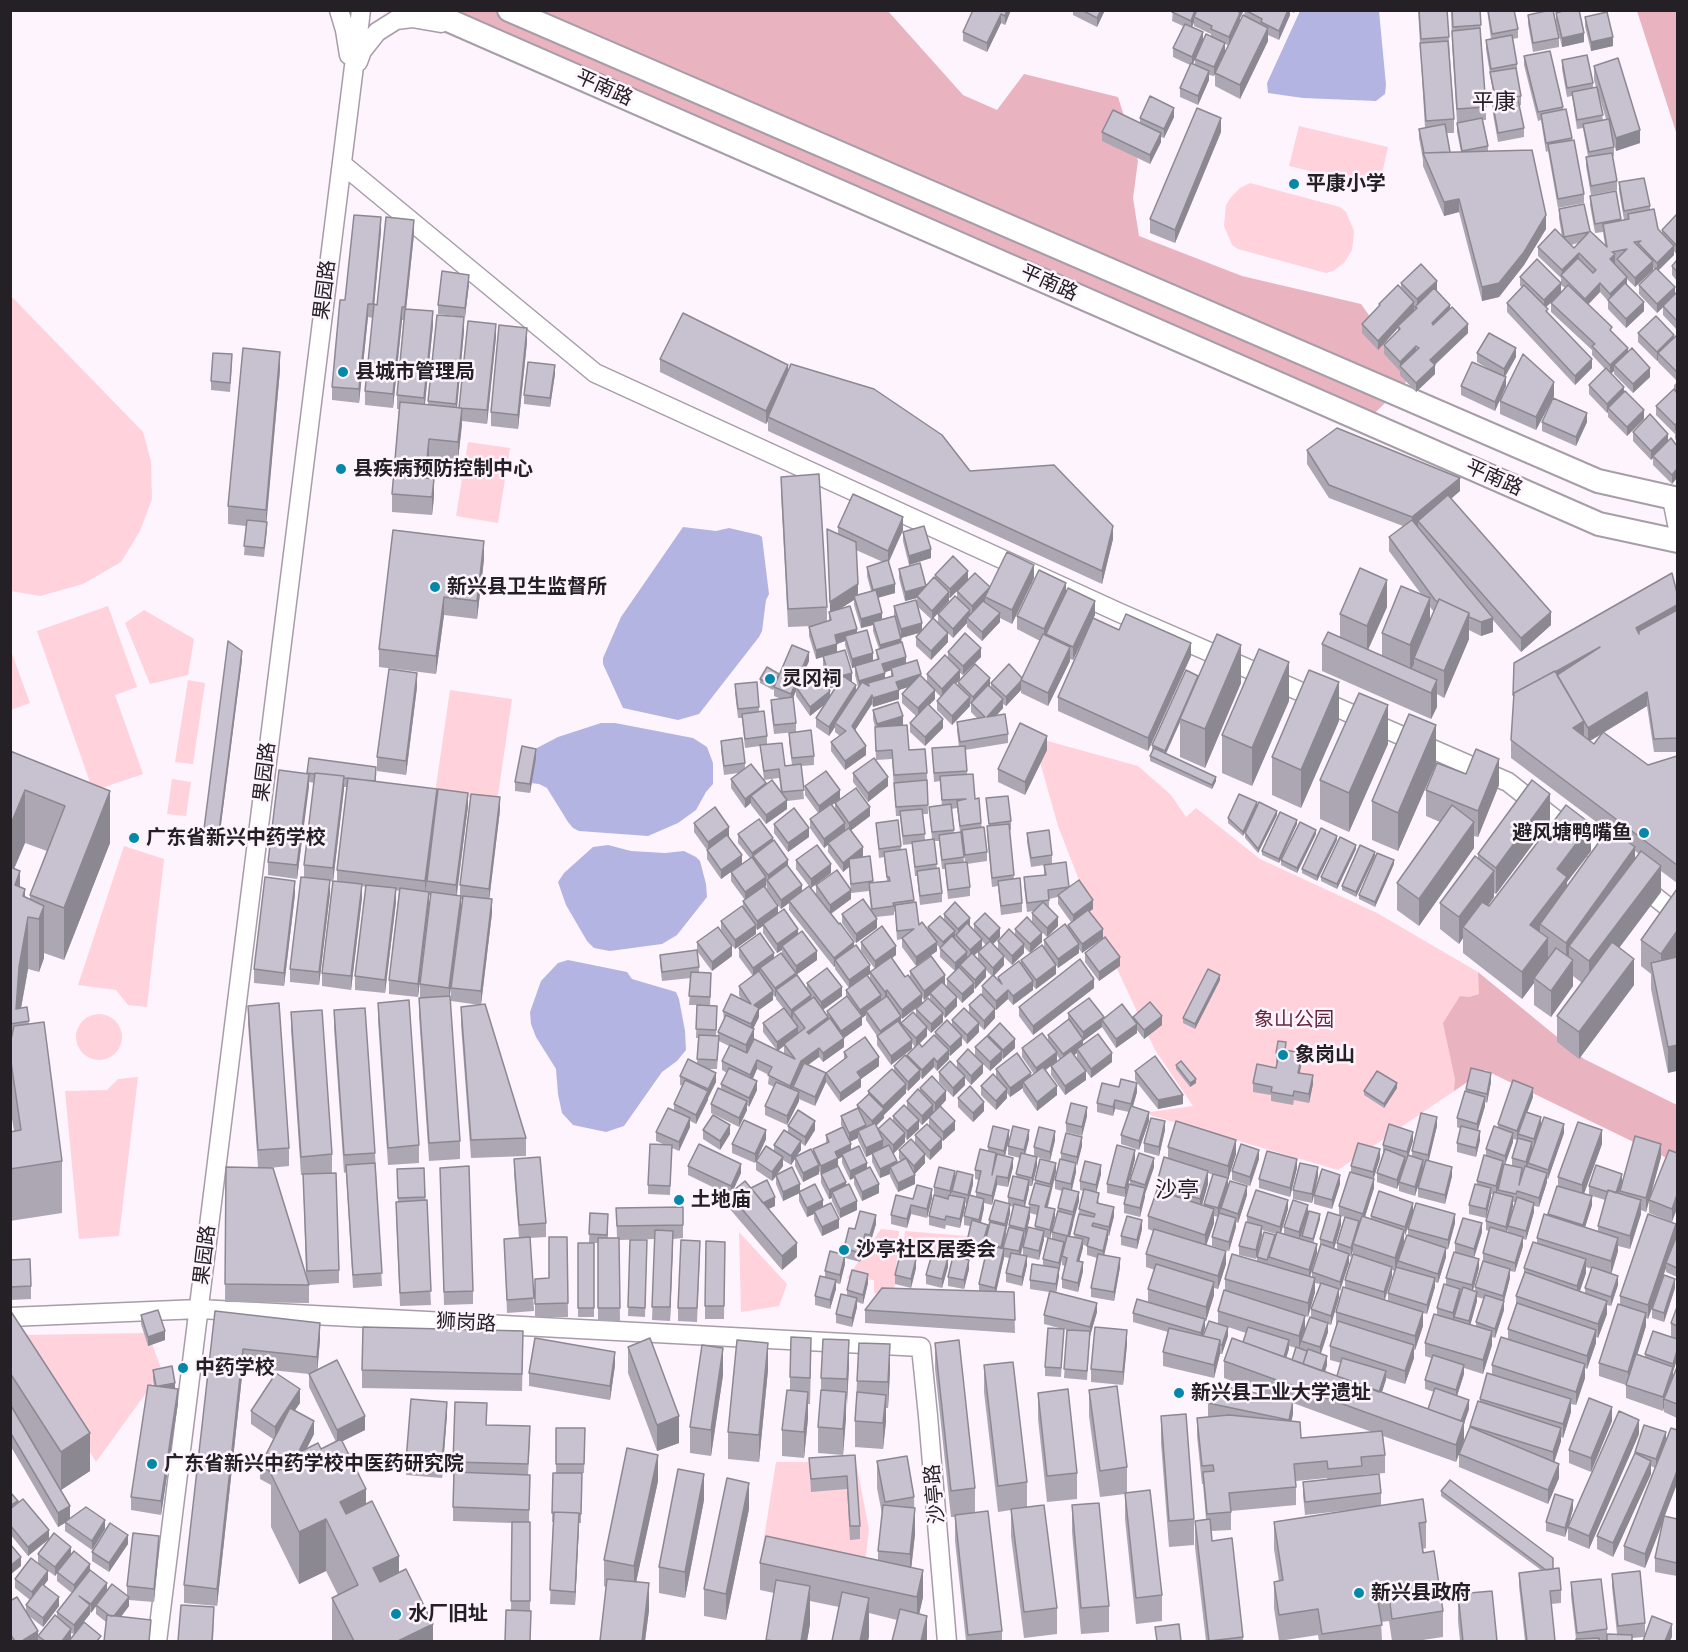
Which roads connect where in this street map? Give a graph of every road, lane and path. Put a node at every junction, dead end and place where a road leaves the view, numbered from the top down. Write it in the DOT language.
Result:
graph roads {
  1 [pos="339,10"];
  2 [pos="361,10"];
  3 [pos="425,10"];
  4 [pos="509,10"];
  5 [pos="460,26"];
  6 [pos="352,78"];
  7 [pos="342,164"];
  8 [pos="1675,499"];
  9 [pos="1677,529"];
  10 [pos="1677,541"];
  11 [pos="1677,915"];
  12 [pos="199,1309"];
  13 [pos="10,1317"];
  14 [pos="921,1347"];
  15 [pos="157,1641"];
  16 [pos="947,1641"];
  1 -- 6 [label="street"];
  2 -- 6 [label="street, 果园路"];
  3 -- 5 [label="main road, 平南路"];
  4 -- 8 [label="main road, 平南路"];
  5 -- 6 [label="street"];
  5 -- 10 [label="main road, 平南路"];
  6 -- 7 [label="street, 果园路"];
  7 -- 11 [label="street"];
  7 -- 12 [label="street, 果园路"];
  8 -- 9 [label="street"];
  12 -- 13 [label="street, 狮岗路"];
  12 -- 14 [label="street, 狮岗路"];
  12 -- 15 [label="street, 果园路"];
  14 -- 16 [label="street, 沙亭路"];
}
